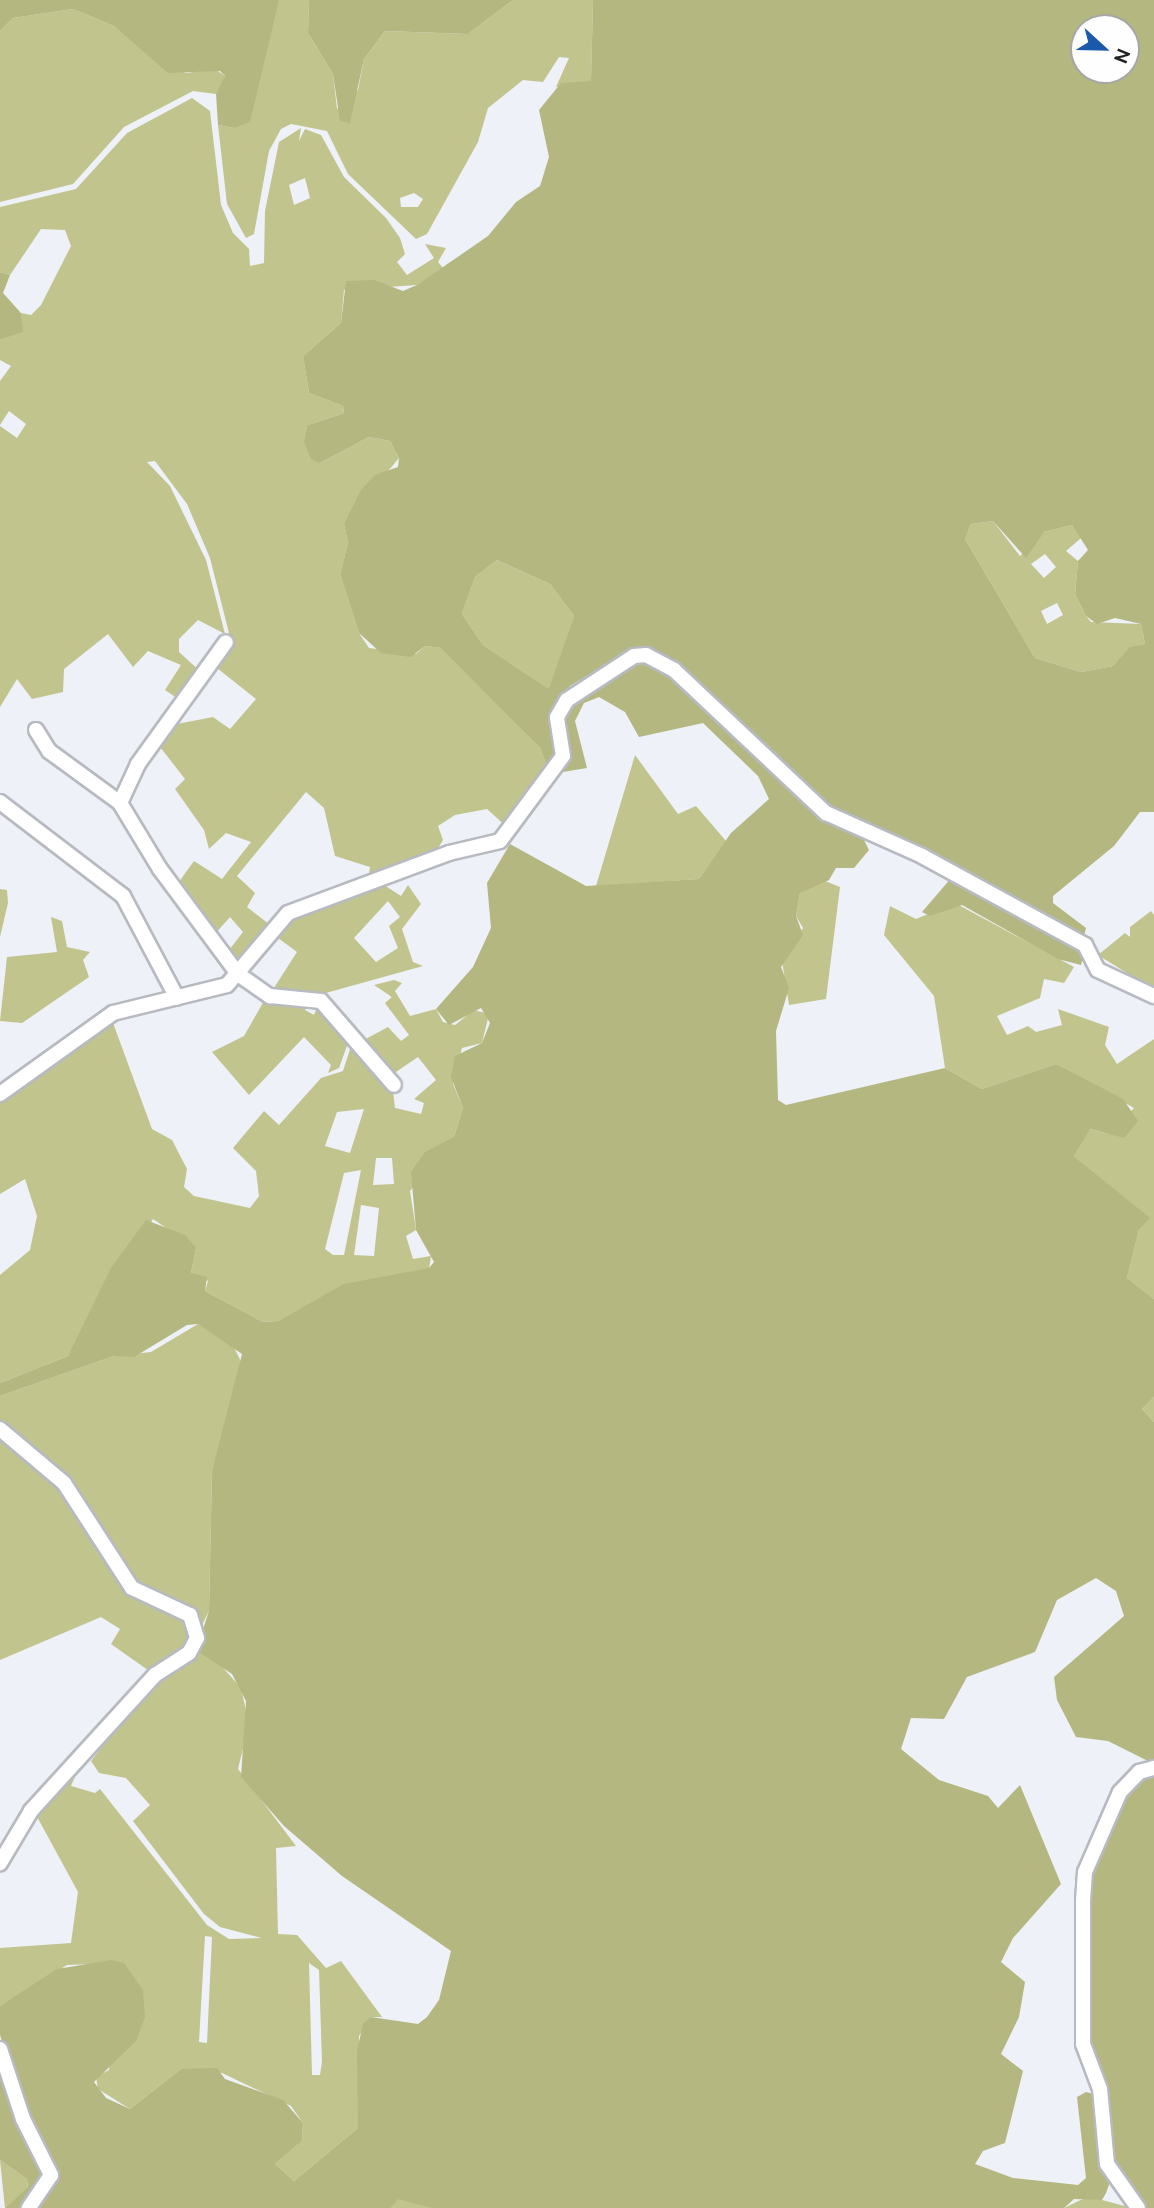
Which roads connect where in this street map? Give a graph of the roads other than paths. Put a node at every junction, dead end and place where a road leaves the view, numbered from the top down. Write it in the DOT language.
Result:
graph roads {
  1 [pos="226,642"];
  2 [pos="36,730"];
  3 [pos="0,802"];
  4 [pos="120,803"];
  5 [pos="238,974"];
  6 [pos="1154,996"];
  7 [pos="177,998"];
  8 [pos="394,1085"];
  9 [pos="0,1094"];
  10 [pos="0,1429"];
  11 [pos="1154,1768"];
  12 [pos="0,1863"];
  13 [pos="0,2049"];
  14 [pos="29,2208"];
  15 [pos="1138,2208"];
  1 -- 4 [label="street"];
  2 -- 4 [label="street"];
  3 -- 7 [label="street"];
  4 -- 5 [label="street"];
  5 -- 6 [label="street"];
  5 -- 7 [label="street"];
  5 -- 8 [label="street"];
  7 -- 9 [label="street"];
  10 -- 12 [label="street"];
  11 -- 15 [label="street"];
  13 -- 14 [label="street"];
}
